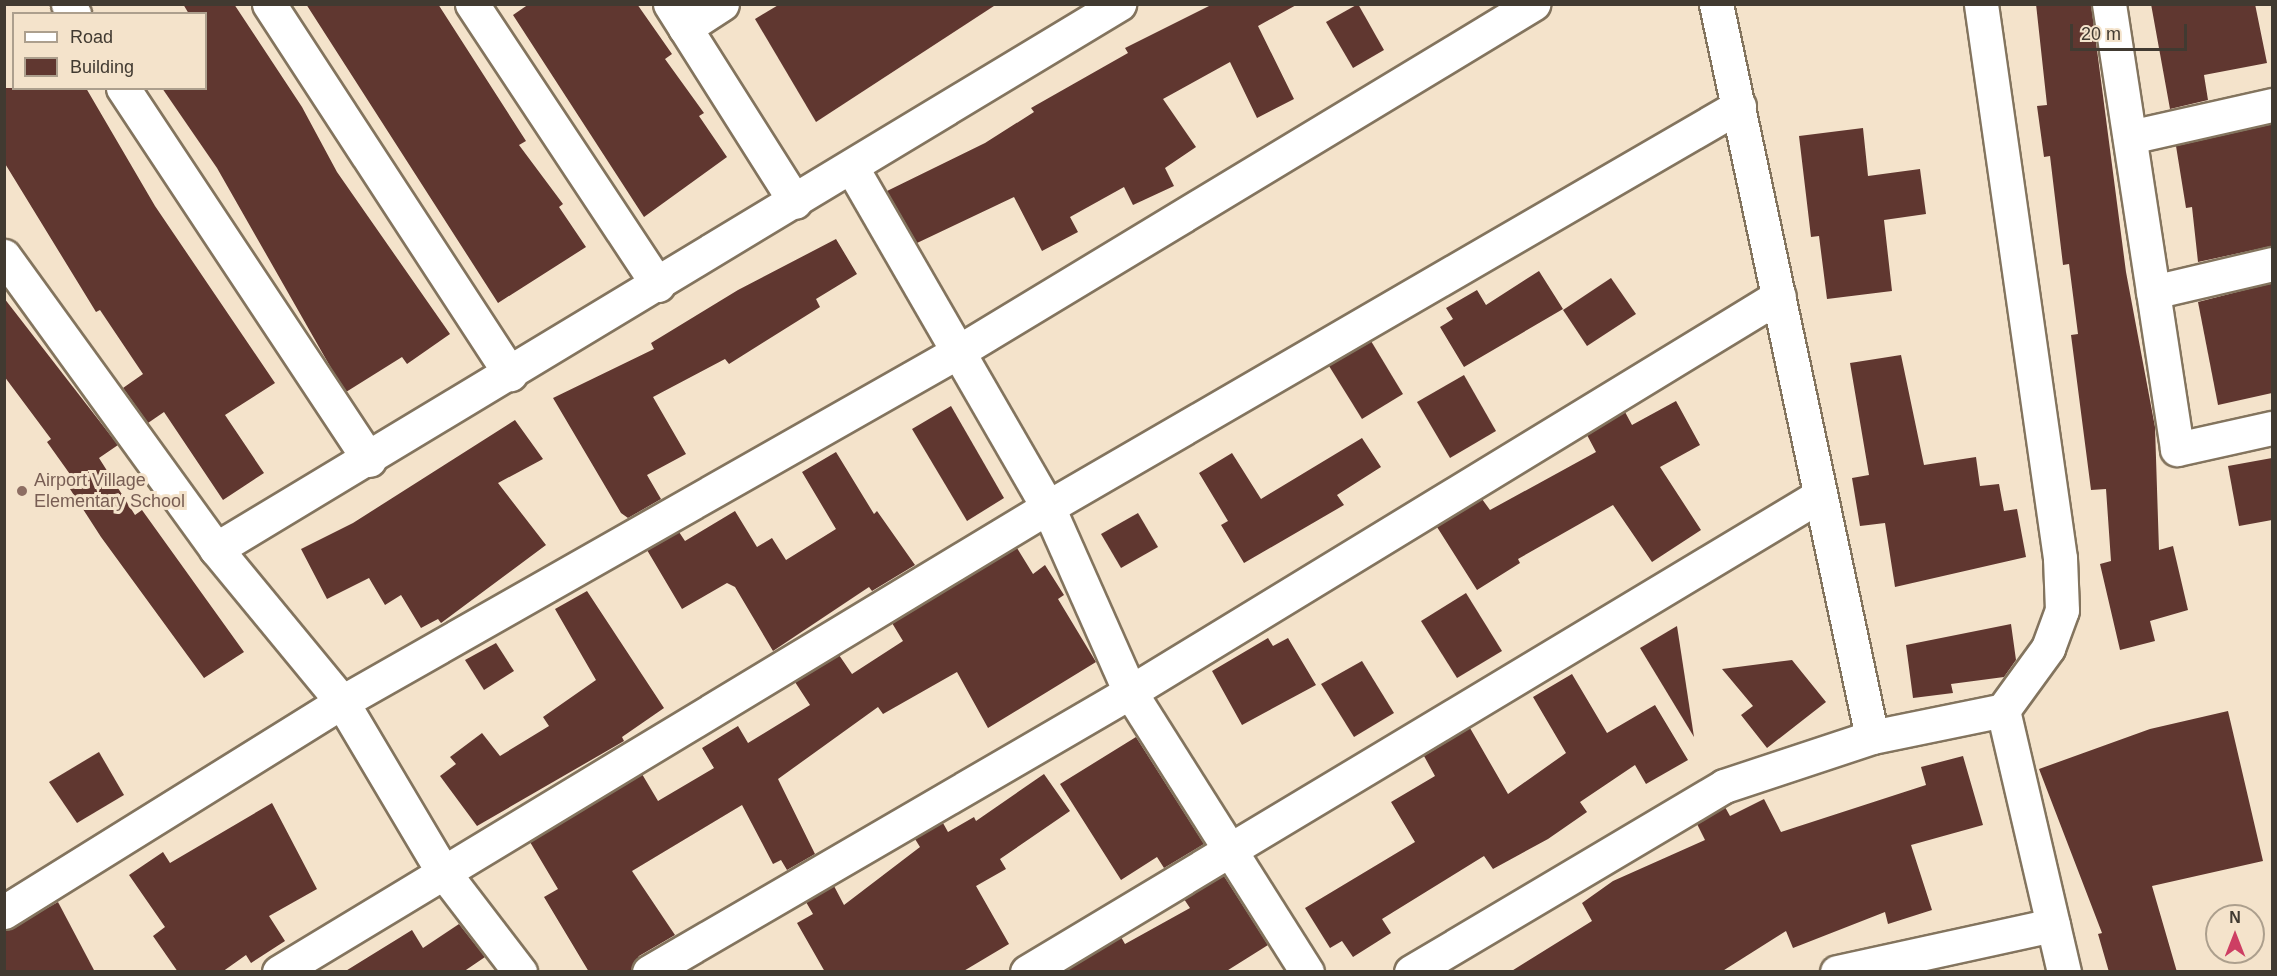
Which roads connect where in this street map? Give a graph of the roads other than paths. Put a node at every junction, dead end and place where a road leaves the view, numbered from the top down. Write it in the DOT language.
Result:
graph roads {
  1 [pos="269,4"];
  2 [pos="472,4"];
  3 [pos="722,4"];
  4 [pos="1119,4"];
  5 [pos="1533,4"];
  6 [pos="1716,4"];
  7 [pos="1981,4"];
  8 [pos="2109,4"];
  9 [pos="678,16"];
  10 [pos="124,90"];
  11 [pos="2272,105"];
  12 [pos="1739,106"];
  13 [pos="2130,137"];
  14 [pos="852,168"];
  15 [pos="795,202"];
  16 [pos="4,256"];
  17 [pos="2272,264"];
  18 [pos="658,285"];
  19 [pos="2153,292"];
  20 [pos="1779,296"];
  21 [pos="962,350"];
  22 [pos="510,374"];
  23 [pos="2272,428"];
  24 [pos="369,460"];
  25 [pos="1819,496"];
  26 [pos="1048,507"];
  27 [pos="216,549"];
  28 [pos="1130,692"];
  29 [pos="342,702"];
  30 [pos="2003,710"];
  31 [pos="1872,737"];
  32 [pos="1230,847"];
  33 [pos="441,869"];
  34 [pos="4,912"];
  35 [pos="2053,925"];
  36 [pos="279,972"];
  37 [pos="520,972"];
  38 [pos="649,972"];
  39 [pos="1027,972"];
  40 [pos="1307,972"];
  41 [pos="1411,972"];
  42 [pos="1837,972"];
  43 [pos="2064,972"];
  1 -- 22 [label="street"];
  2 -- 18 [label="street"];
  3 -- 9 [label="street"];
  4 -- 14 [label="street"];
  5 -- 21 [label="street"];
  6 -- 12 [label="street"];
  7 -- 30 [label="street"];
  8 -- 13 [label="street"];
  9 -- 15 [label="street"];
  10 -- 24 [label="street"];
  11 -- 13 [label="street"];
  12 -- 20 [label="street"];
  12 -- 26 [label="street"];
  13 -- 19 [label="street"];
  14 -- 15 [label="street"];
  14 -- 21 [label="street"];
  15 -- 18 [label="street"];
  16 -- 27 [label="street"];
  17 -- 19 [label="street"];
  18 -- 22 [label="street"];
  19 -- 23 [label="street"];
  20 -- 25 [label="street"];
  20 -- 28 [label="street"];
  21 -- 26 [label="street"];
  21 -- 29 [label="street"];
  22 -- 24 [label="street"];
  24 -- 27 [label="street"];
  25 -- 31 [label="street"];
  25 -- 32 [label="street"];
  26 -- 28 [label="street"];
  26 -- 33 [label="street"];
  27 -- 29 [label="street"];
  28 -- 32 [label="street"];
  28 -- 38 [label="street"];
  29 -- 33 [label="street"];
  29 -- 34 [label="street"];
  30 -- 31 [label="street"];
  30 -- 35 [label="street"];
  31 -- 41 [label="street"];
  32 -- 39 [label="street"];
  32 -- 40 [label="street"];
  33 -- 36 [label="street"];
  33 -- 37 [label="street"];
  35 -- 42 [label="street"];
  35 -- 43 [label="street"];
}
